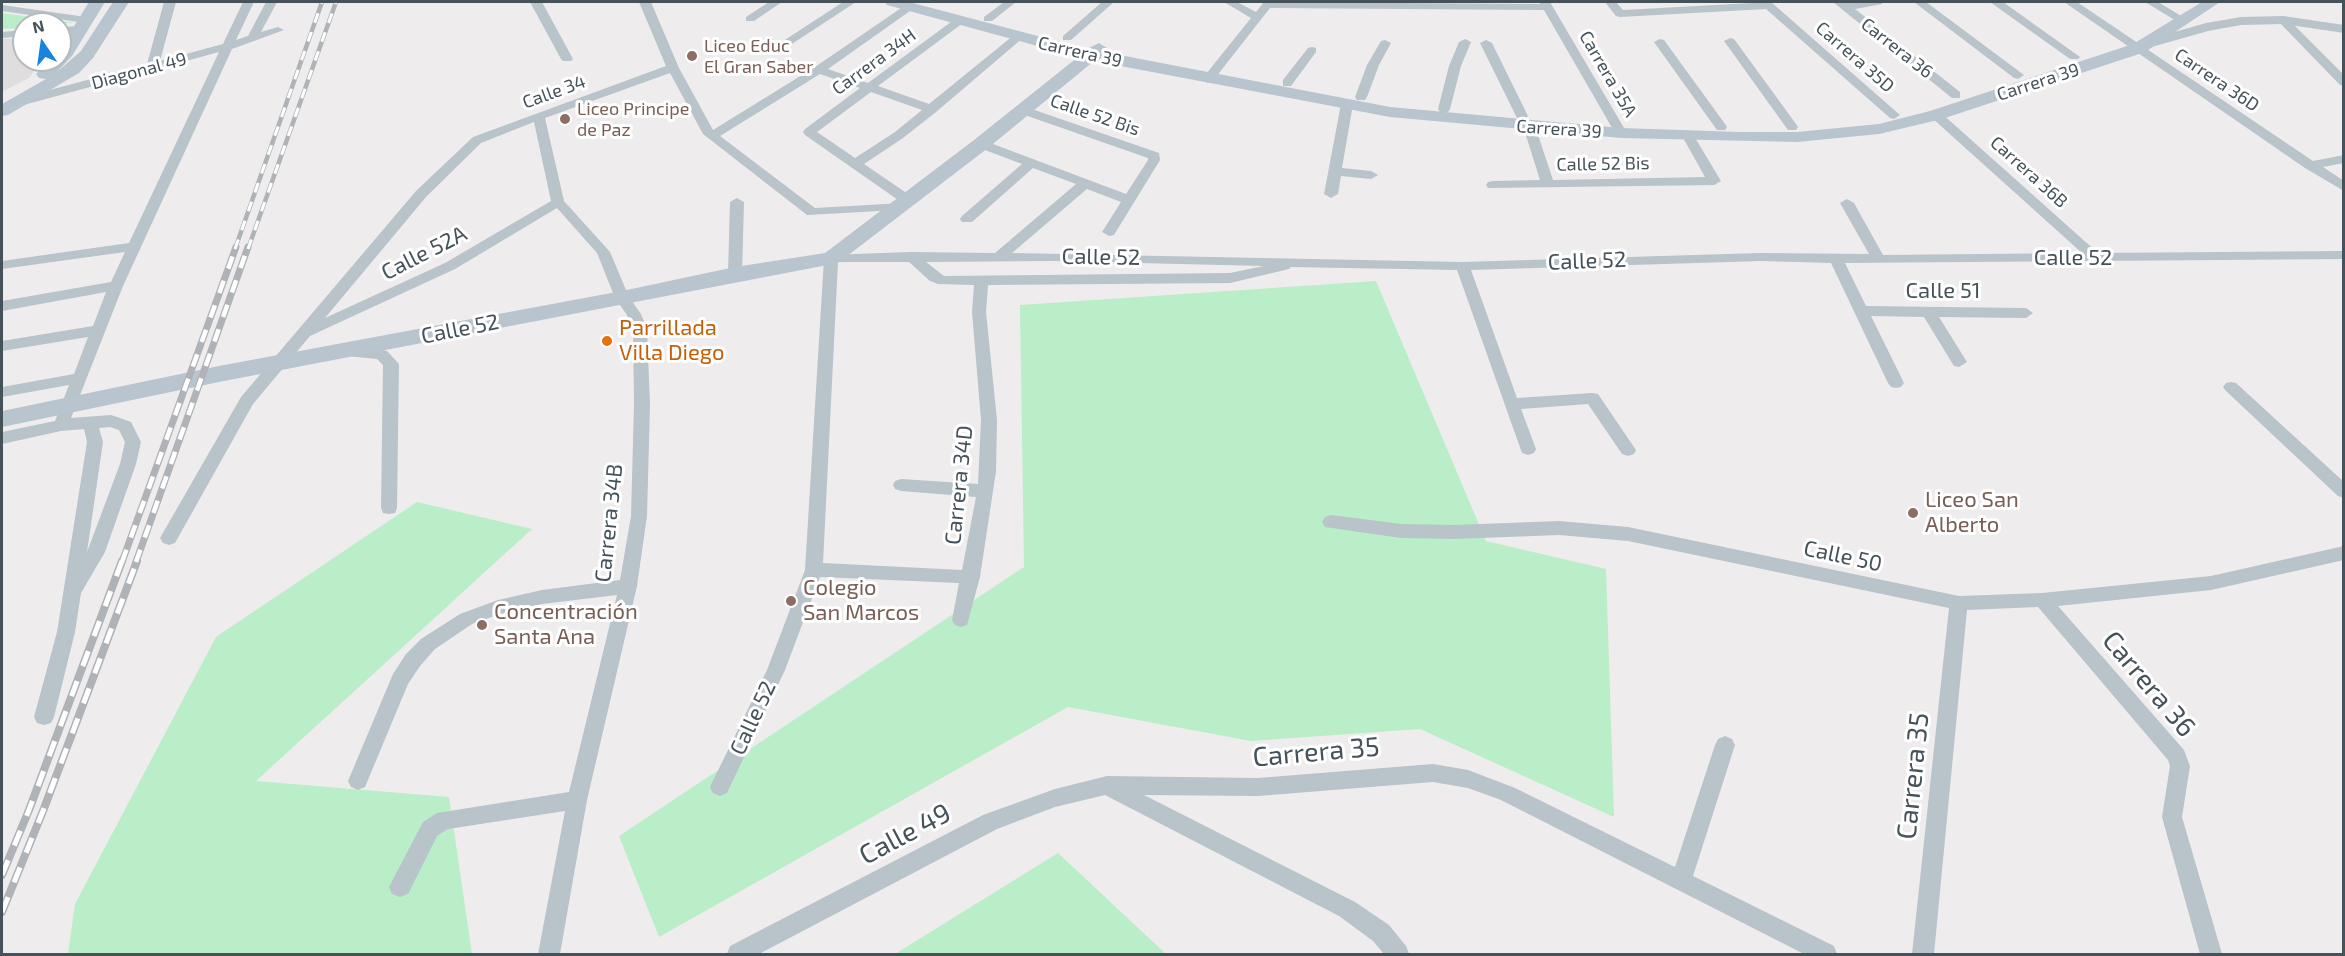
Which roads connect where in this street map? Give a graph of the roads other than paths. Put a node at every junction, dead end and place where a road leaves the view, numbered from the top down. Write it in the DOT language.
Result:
graph roads {
  1 [pos="123,2"];
  2 [pos="170,2"];
  3 [pos="248,2"];
  4 [pos="271,2"];
  5 [pos="536,2"];
  6 [pos="645,2"];
  7 [pos="776,2"];
  8 [pos="850,2"];
  9 [pos="893,2"];
  10 [pos="1010,2"];
  11 [pos="1108,2"];
  12 [pos="1230,2"];
  13 [pos="1611,2"];
  14 [pos="1878,2"];
  15 [pos="1920,2"];
  16 [pos="1996,2"];
  17 [pos="2070,2"];
  18 [pos="2151,2"];
  19 [pos="2189,2"];
  20 [pos="2212,2"];
  21 [pos="1268,3"];
  22 [pos="1767,3"];
  23 [pos="918,4"];
  24 [pos="1546,4"];
  25 [pos="1842,4"];
  26 [pos="1672,6"];
  27 [pos="2,8"];
  28 [pos="89,14"];
  29 [pos="1257,17"];
  30 [pos="2176,17"];
  31 [pos="110,19"];
  32 [pos="750,19"];
  33 [pos="988,19"];
  34 [pos="2283,20"];
  35 [pos="959,21"];
  36 [pos="72,23"];
  37 [pos="2343,29"];
  38 [pos="278,30"];
  39 [pos="1018,37"];
  40 [pos="1067,38"];
  41 [pos="252,39"];
  42 [pos="1730,41"];
  43 [pos="1465,42"];
  44 [pos="1660,42"];
  45 [pos="1486,43"];
  46 [pos="1385,44"];
  47 [pos="2138,44"];
  48 [pos="226,48"];
  49 [pos="1312,50"];
  50 [pos="774,51"];
  51 [pos="1096,51"];
  52 [pos="2074,57"];
  53 [pos="567,59"];
  54 [pos="152,68"];
  55 [pos="673,68"];
  56 [pos="819,70"];
  57 [pos="1212,74"];
  58 [pos="2018,75"];
  59 [pos="2343,82"];
  60 [pos="1287,83"];
  61 [pos="868,88"];
  62 [pos="22,95"];
  63 [pos="1956,95"];
  64 [pos="2,100"];
  65 [pos="1354,101"];
  66 [pos="932,109"];
  67 [pos="1444,109"];
  68 [pos="1023,110"];
  69 [pos="2,111"];
  70 [pos="1936,115"];
  71 [pos="1894,116"];
  72 [pos="539,118"];
  73 [pos="1526,121"];
  74 [pos="1721,127"];
  75 [pos="1618,128"];
  76 [pos="1792,128"];
  77 [pos="712,136"];
  78 [pos="1688,136"];
  79 [pos="981,144"];
  80 [pos="2343,159"];
  81 [pos="1031,163"];
  82 [pos="855,164"];
  83 [pos="2310,165"];
  84 [pos="1335,171"];
  85 [pos="1371,175"];
  86 [pos="1547,183"];
  87 [pos="1084,184"];
  88 [pos="1493,185"];
  89 [pos="2343,187"];
  90 [pos="1331,194"];
  91 [pos="1129,200"];
  92 [pos="558,202"];
  93 [pos="737,202"];
  94 [pos="902,202"];
  95 [pos="1847,203"];
  96 [pos="967,219"];
  97 [pos="1109,232"];
  98 [pos="135,246"];
  99 [pos="2343,255"];
  100 [pos="911,256"];
  101 [pos="1000,256"];
  102 [pos="831,258"];
  103 [pos="2096,258"];
  104 [pos="1836,259"];
  105 [pos="1878,259"];
  106 [pos="1298,261"];
  107 [pos="2,265"];
  108 [pos="1462,266"];
  109 [pos="735,273"];
  110 [pos="981,282"];
  111 [pos="116,286"];
  112 [pos="622,298"];
  113 [pos="2,306"];
  114 [pos="1860,311"];
  115 [pos="1929,312"];
  116 [pos="2026,313"];
  117 [pos="100,330"];
  118 [pos="306,332"];
  119 [pos="2,346"];
  120 [pos="290,352"];
  121 [pos="1959,362"];
  122 [pos="80,378"];
  123 [pos="1896,382"];
  124 [pos="2230,387"];
  125 [pos="2,392"];
  126 [pos="1512,404"];
  127 [pos="90,411"];
  128 [pos="2,421"];
  129 [pos="61,426"];
  130 [pos="2,438"];
  131 [pos="1528,449"];
  132 [pos="1628,450"];
  133 [pos="901,485"];
  134 [pos="985,491"];
  135 [pos="2343,492"];
  136 [pos="388,508"];
  137 [pos="1331,522"];
  138 [pos="169,538"];
  139 [pos="2343,553"];
  140 [pos="814,570"];
  141 [pos="971,577"];
  142 [pos="628,586"];
  143 [pos="72,592"];
  144 [pos="2042,600"];
  145 [pos="1959,603"];
  146 [pos="961,620"];
  147 [pos="44,717"];
  148 [pos="1725,745"];
  149 [pos="358,781"];
  150 [pos="1107,785"];
  151 [pos="720,787"];
  152 [pos="577,800"];
  153 [pos="1681,881"];
  154 [pos="400,887"];
  155 [pos="549,954"];
  156 [pos="738,954"];
  157 [pos="1398,954"];
  158 [pos="1826,954"];
  159 [pos="1923,954"];
  160 [pos="2211,954"];
  1 -- 28 [label="main road"];
  1 -- 31 [label="main road"];
  2 -- 54 [label="street"];
  3 -- 48 [label="street"];
  4 -- 41 [label="street"];
  5 -- 53 [label="street"];
  6 -- 55 [label="street"];
  7 -- 32 [label="street"];
  8 -- 50 [label="street"];
  9 -- 23 [label="main road, Carrera 39"];
  10 -- 33 [label="street"];
  11 -- 40 [label="street"];
  12 -- 29 [label="street"];
  13 -- 26 [label="street"];
  14 -- 25 [label="street"];
  15 -- 58 [label="street"];
  16 -- 52 [label="street"];
  17 -- 47 [label="street, Carrera 36D"];
  18 -- 30 [label="street"];
  19 -- 30 [label="main road, Carrera 39"];
  20 -- 30 [label="main road, Carrera 39"];
  21 -- 24 [label="street"];
  21 -- 29 [label="street"];
  22 -- 26 [label="street"];
  22 -- 71 [label="street, Carrera 35D"];
  23 -- 33 [label="main road, Carrera 39"];
  23 -- 35 [label="main road, Carrera 39"];
  23 -- 56 [label="street"];
  24 -- 75 [label="street, Carrera 35A"];
  25 -- 63 [label="street, Carrera 36"];
  27 -- 28 [label="street"];
  28 -- 31 [label="main road"];
  28 -- 36 [label="street"];
  28 -- 62 [label="main road"];
  29 -- 57 [label="street"];
  30 -- 47 [label="main road, Carrera 39"];
  31 -- 62 [label="main road"];
  33 -- 40 [label="main road, Carrera 39"];
  34 -- 37 [label="street"];
  34 -- 47 [label="street"];
  34 -- 59 [label="street"];
  35 -- 39 [label="main road, Carrera 39"];
  35 -- 61 [label="street, Carrera 34H"];
  38 -- 41 [label="street, Diagonal 49"];
  39 -- 51 [label="main road, Carrera 39"];
  39 -- 66 [label="street"];
  40 -- 51 [label="main road, Carrera 39"];
  41 -- 48 [label="street, Diagonal 49"];
  42 -- 76 [label="street"];
  43 -- 67 [label="street"];
  44 -- 74 [label="street"];
  45 -- 73 [label="street"];
  46 -- 65 [label="street"];
  47 -- 52 [label="main road, Carrera 39"];
  47 -- 70 [label="main road, Carrera 39"];
  47 -- 83 [label="street, Carrera 36D"];
  48 -- 54 [label="street, Diagonal 49"];
  48 -- 98 [label="street"];
  49 -- 60 [label="street"];
  51 -- 57 [label="main road, Carrera 39"];
  51 -- 68 [label="main road, Calle 52"];
  52 -- 58 [label="main road, Carrera 39"];
  54 -- 62 [label="street, Diagonal 49"];
  55 -- 72 [label="street, Calle 34"];
  55 -- 77 [label="street"];
  56 -- 61 [label="street"];
  56 -- 77 [label="street"];
  57 -- 60 [label="main road, Carrera 39"];
  57 -- 65 [label="main road, Carrera 39"];
  58 -- 63 [label="main road, Carrera 39"];
  60 -- 65 [label="main road, Carrera 39"];
  61 -- 66 [label="street"];
  61 -- 82 [label="street, Carrera 34H"];
  62 -- 64 [label="main road, Diagonal 49"];
  62 -- 69 [label="main road, Diagonal 49"];
  63 -- 71 [label="main road, Carrera 39"];
  65 -- 67 [label="main road, Carrera 39"];
  65 -- 73 [label="main road, Carrera 39"];
  65 -- 84 [label="street"];
  66 -- 82 [label="street"];
  67 -- 73 [label="main road, Carrera 39"];
  68 -- 79 [label="main road, Calle 52"];
  68 -- 91 [label="street, Calle 52 Bis"];
  70 -- 78 [label="main road, Carrera 39"];
  70 -- 103 [label="street, Carrera 36B"];
  71 -- 76 [label="main road, Carrera 39"];
  72 -- 92 [label="street, Carrera 34B"];
  72 -- 118 [label="street, Calle 34"];
  73 -- 75 [label="main road, Carrera 39"];
  73 -- 86 [label="street"];
  74 -- 75 [label="main road, Carrera 39"];
  74 -- 76 [label="main road, Carrera 39"];
  75 -- 78 [label="main road, Carrera 39"];
  77 -- 94 [label="street"];
  78 -- 86 [label="street, Calle 52 Bis"];
  79 -- 81 [label="street"];
  79 -- 94 [label="main road, Calle 52"];
  80 -- 83 [label="street"];
  81 -- 87 [label="street"];
  81 -- 96 [label="street"];
  82 -- 94 [label="street"];
  83 -- 89 [label="street, Carrera 36D"];
  84 -- 85 [label="street"];
  84 -- 90 [label="street"];
  86 -- 88 [label="street, Calle 52 Bis"];
  87 -- 91 [label="street"];
  87 -- 101 [label="street"];
  91 -- 97 [label="street"];
  92 -- 112 [label="street, Carrera 34B"];
  92 -- 118 [label="street, Calle 52A"];
  93 -- 109 [label="street"];
  94 -- 102 [label="main road, Calle 52"];
  95 -- 105 [label="street"];
  98 -- 107 [label="street"];
  98 -- 111 [label="street"];
  99 -- 103 [label="street, Calle 52"];
  100 -- 101 [label="street, Calle 52"];
  100 -- 102 [label="street, Calle 52"];
  100 -- 110 [label="street"];
  101 -- 106 [label="street, Calle 52"];
  102 -- 109 [label="main road, Calle 52"];
  102 -- 140 [label="street, Calle 52"];
  103 -- 105 [label="street, Calle 52"];
  104 -- 105 [label="street, Calle 52"];
  104 -- 108 [label="street, Calle 52"];
  104 -- 114 [label="street"];
  106 -- 108 [label="street, Calle 52"];
  106 -- 110 [label="street"];
  108 -- 126 [label="street"];
  109 -- 112 [label="main road, Calle 52"];
  110 -- 134 [label="street, Carrera 34D"];
  111 -- 113 [label="street"];
  111 -- 117 [label="street"];
  112 -- 127 [label="main road, Calle 52"];
  112 -- 142 [label="street, Carrera 34B"];
  114 -- 115 [label="street, Calle 51"];
  114 -- 123 [label="street"];
  115 -- 116 [label="street, Calle 51"];
  115 -- 121 [label="street"];
  117 -- 119 [label="street"];
  117 -- 122 [label="street"];
  118 -- 120 [label="street"];
  120 -- 136 [label="street"];
  120 -- 138 [label="street"];
  122 -- 125 [label="street"];
  122 -- 129 [label="street"];
  124 -- 135 [label="street"];
  126 -- 131 [label="street"];
  126 -- 132 [label="street"];
  127 -- 128 [label="main road, Calle 52"];
  127 -- 129 [label="street"];
  127 -- 143 [label="street"];
  127 -- 143 [label="street"];
  129 -- 130 [label="street"];
  133 -- 134 [label="street"];
  134 -- 141 [label="street, Carrera 34D"];
  137 -- 145 [label="street, Calle 50"];
  139 -- 144 [label="street, Calle 50"];
  140 -- 141 [label="street"];
  140 -- 151 [label="street, Calle 52"];
  141 -- 146 [label="street, Carrera 34D"];
  142 -- 149 [label="street"];
  142 -- 152 [label="street, Carrera 34B"];
  143 -- 147 [label="street"];
  144 -- 145 [label="street, Calle 50"];
  144 -- 160 [label="street, Carrera 36"];
  145 -- 159 [label="street, Carrera 35"];
  148 -- 153 [label="street"];
  150 -- 153 [label="street, Carrera 35"];
  150 -- 156 [label="street, Calle 49"];
  150 -- 157 [label="street"];
  152 -- 154 [label="street"];
  152 -- 155 [label="street, Carrera 34B"];
  153 -- 158 [label="street, Carrera 35"];
}
